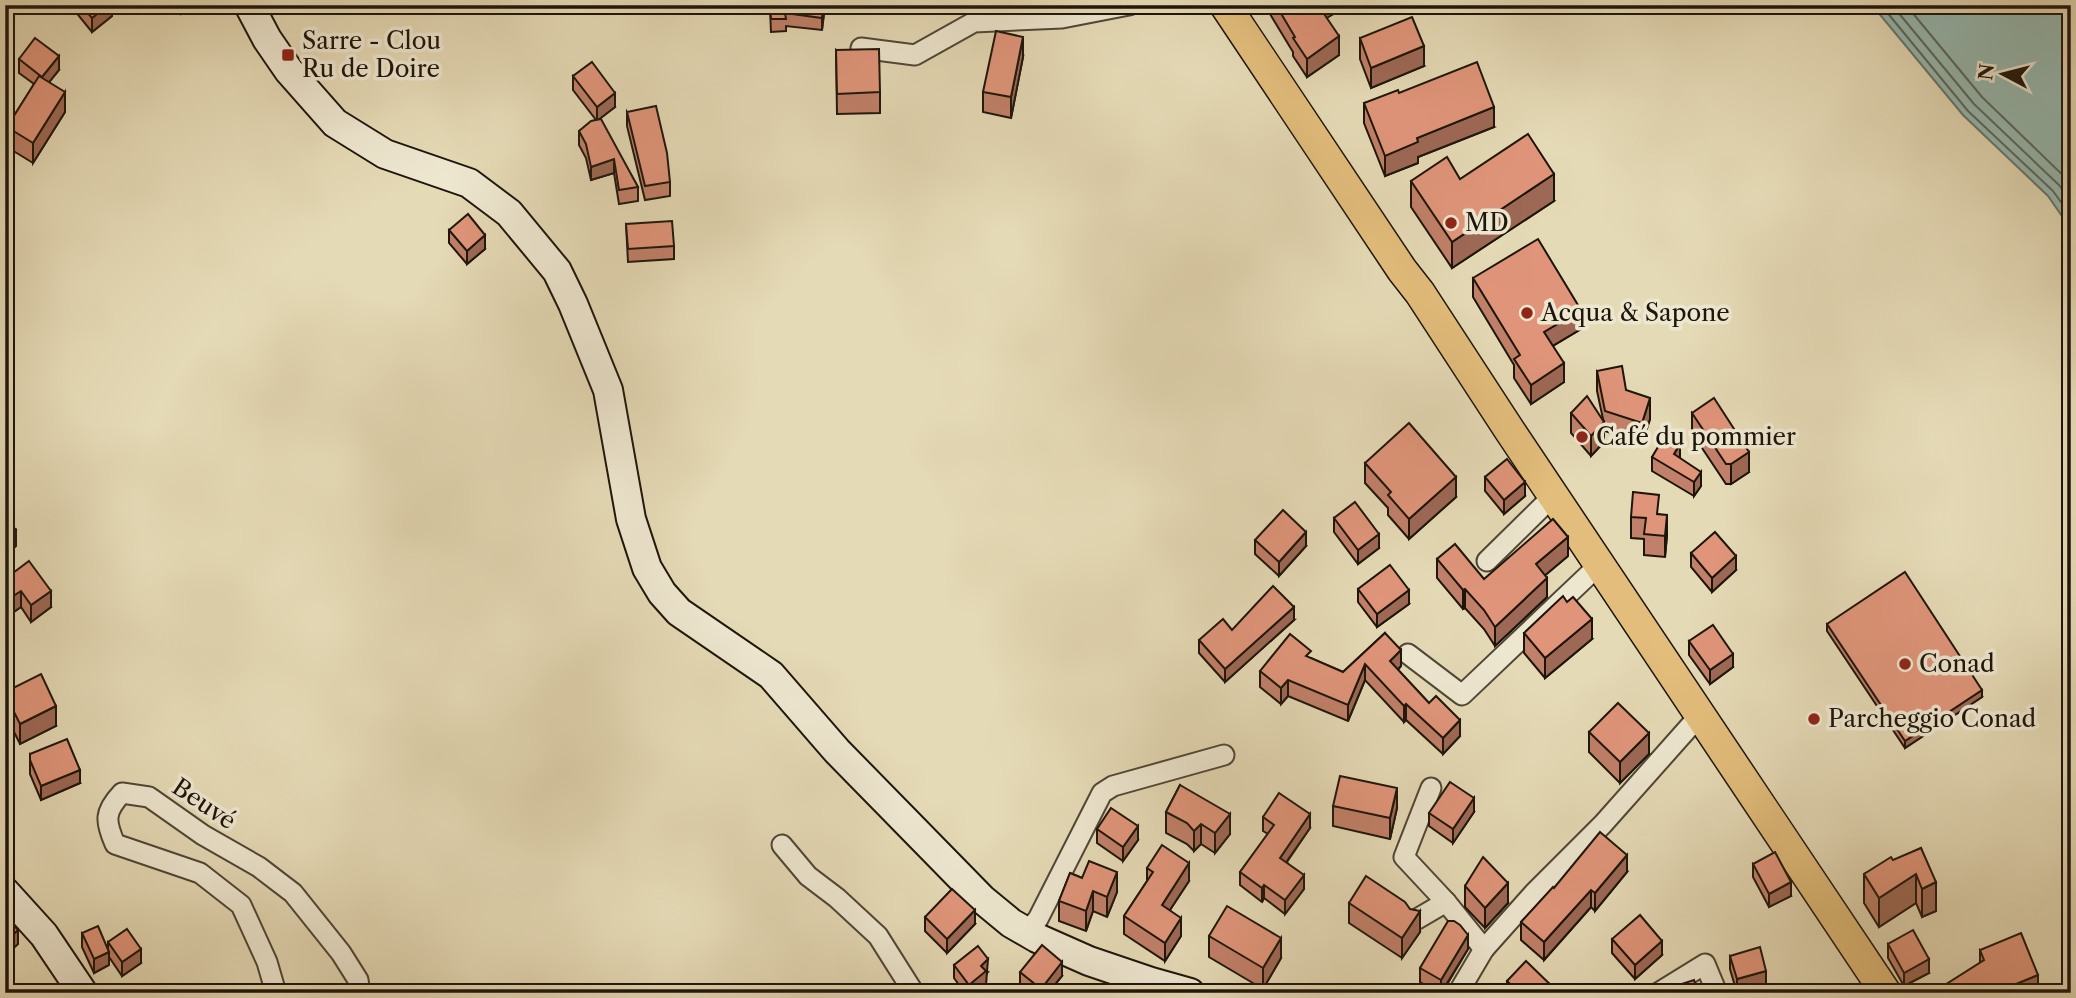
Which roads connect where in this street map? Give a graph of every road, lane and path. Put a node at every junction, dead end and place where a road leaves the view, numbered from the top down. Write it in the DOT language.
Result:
graph roads {
  1 [pos="249,5"];
  2 [pos="1129,5"];
  3 [pos="1224,5"];
  4 [pos="861,48"];
  5 [pos="1553,496"];
  6 [pos="1487,561"];
  7 [pos="1599,565"];
  8 [pos="1408,654"];
  9 [pos="1699,716"];
  10 [pos="1224,755"];
  11 [pos="1431,788"];
  12 [pos="782,845"];
  13 [pos="5,892"];
  14 [pos="1446,902"];
  15 [pos="1417,919"];
  16 [pos="1027,932"];
  17 [pos="1484,949"];
  18 [pos="83,993"];
  19 [pos="276,993"];
  20 [pos="360,993"];
  21 [pos="914,993"];
  22 [pos="1190,993"];
  23 [pos="1458,993"];
  24 [pos="1658,993"];
  25 [pos="1717,993"];
  26 [pos="1886,993"];
  1 -- 16 [label="street"];
  2 -- 4 [label="street"];
  3 -- 5 [label="main road"];
  5 -- 6 [label="street"];
  5 -- 7 [label="main road"];
  7 -- 8 [label="street"];
  7 -- 9 [label="main road"];
  9 -- 17 [label="street"];
  9 -- 26 [label="main road"];
  10 -- 16 [label="street"];
  11 -- 14 [label="street"];
  12 -- 21 [label="street"];
  13 -- 18 [label="street"];
  14 -- 15 [label="street"];
  14 -- 17 [label="street"];
  16 -- 22 [label="street"];
  17 -- 23 [label="street"];
  19 -- 20 [label="street, Beuvé"];
  24 -- 25 [label="street"];
}
